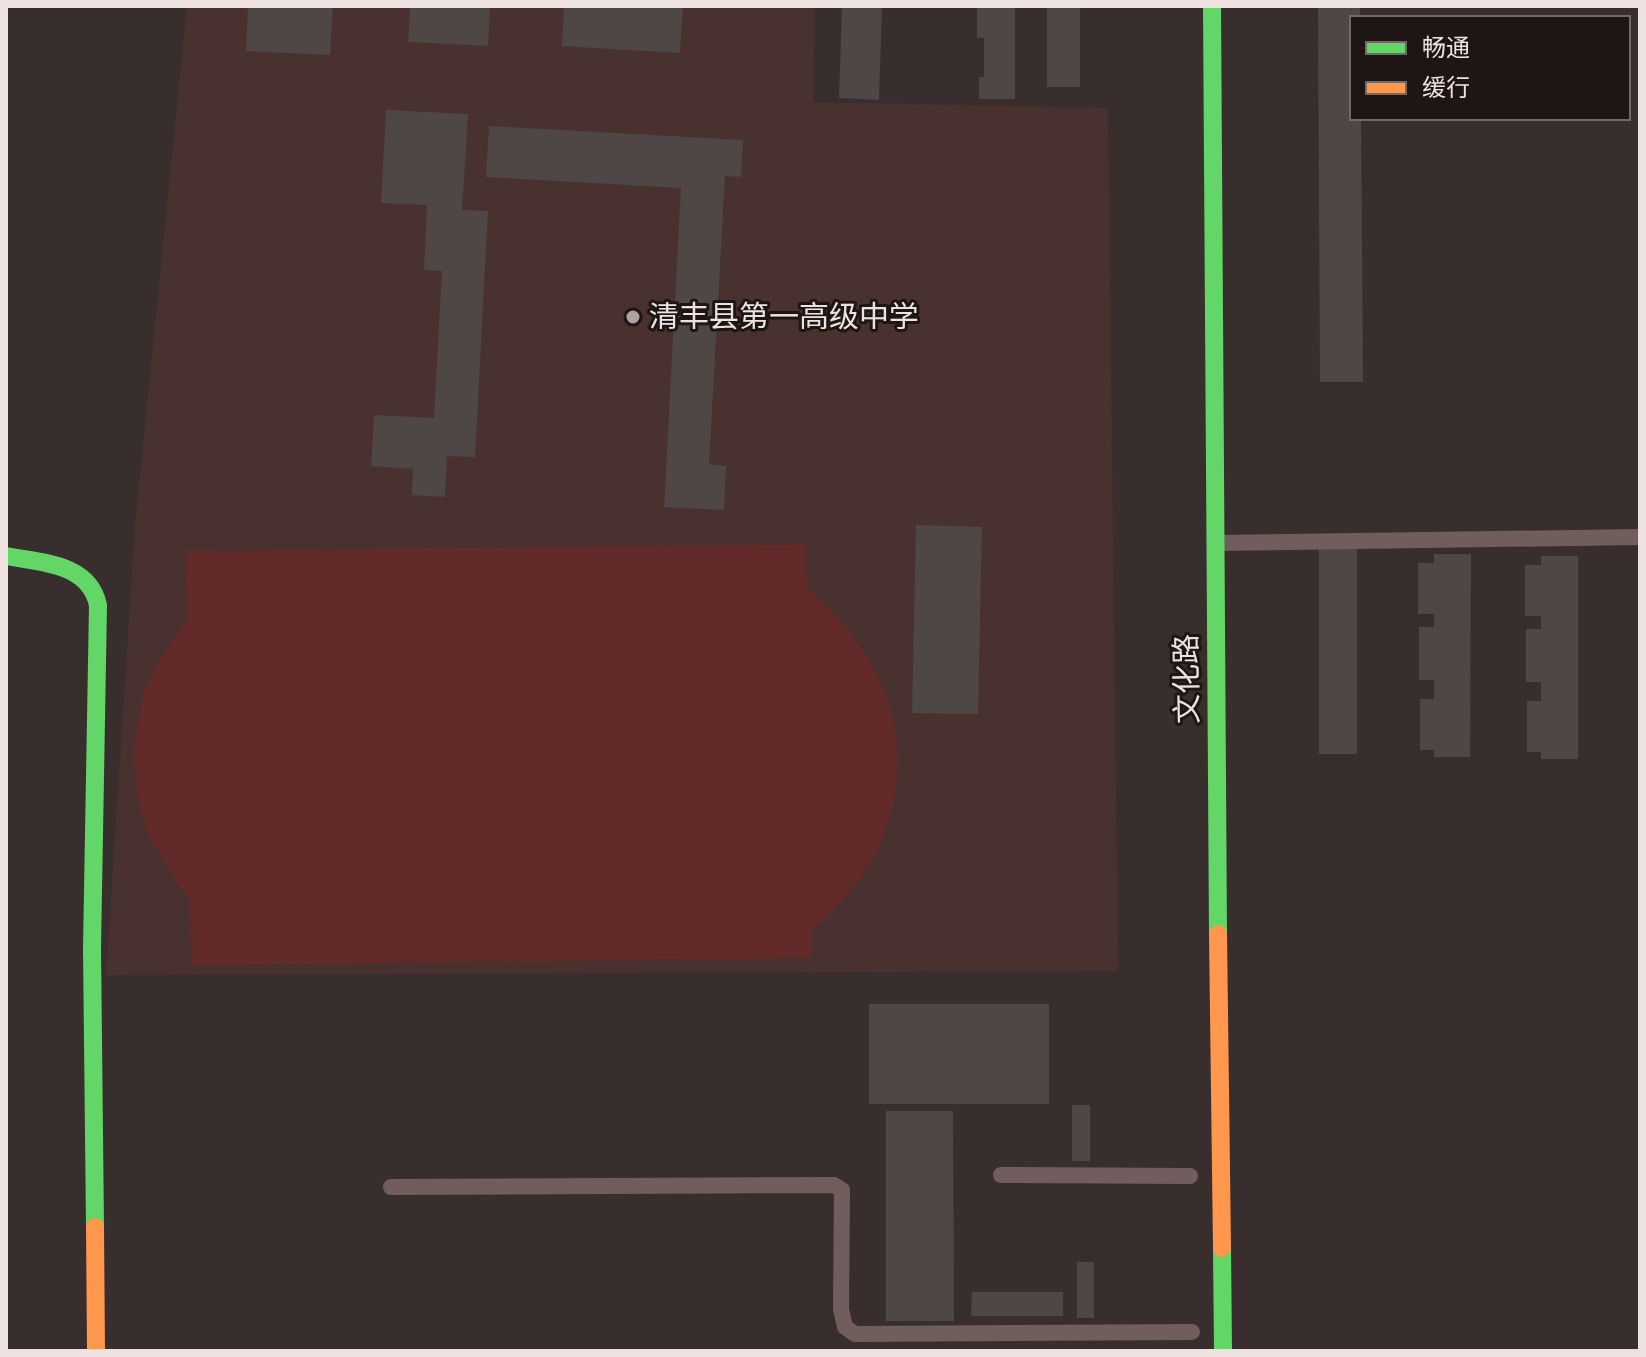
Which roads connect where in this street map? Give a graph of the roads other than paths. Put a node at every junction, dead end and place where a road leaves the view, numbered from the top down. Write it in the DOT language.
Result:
graph roads {
  1 [pos="1212,6"];
  2 [pos="1640,537"];
  3 [pos="1214,543"];
  4 [pos="6,556"];
  5 [pos="1001,1175"];
  6 [pos="1190,1176"];
  7 [pos="391,1187"];
  8 [pos="1192,1333"];
  9 [pos="96,1351"];
  10 [pos="1223,1351"];
  1 -- 3 [label="main road, 文化路"];
  2 -- 3 [label="lane"];
  3 -- 10 [label="main road, 文化路"];
  4 -- 9 [label="main road"];
  5 -- 6 [label="lane"];
  7 -- 8 [label="lane"];
}
